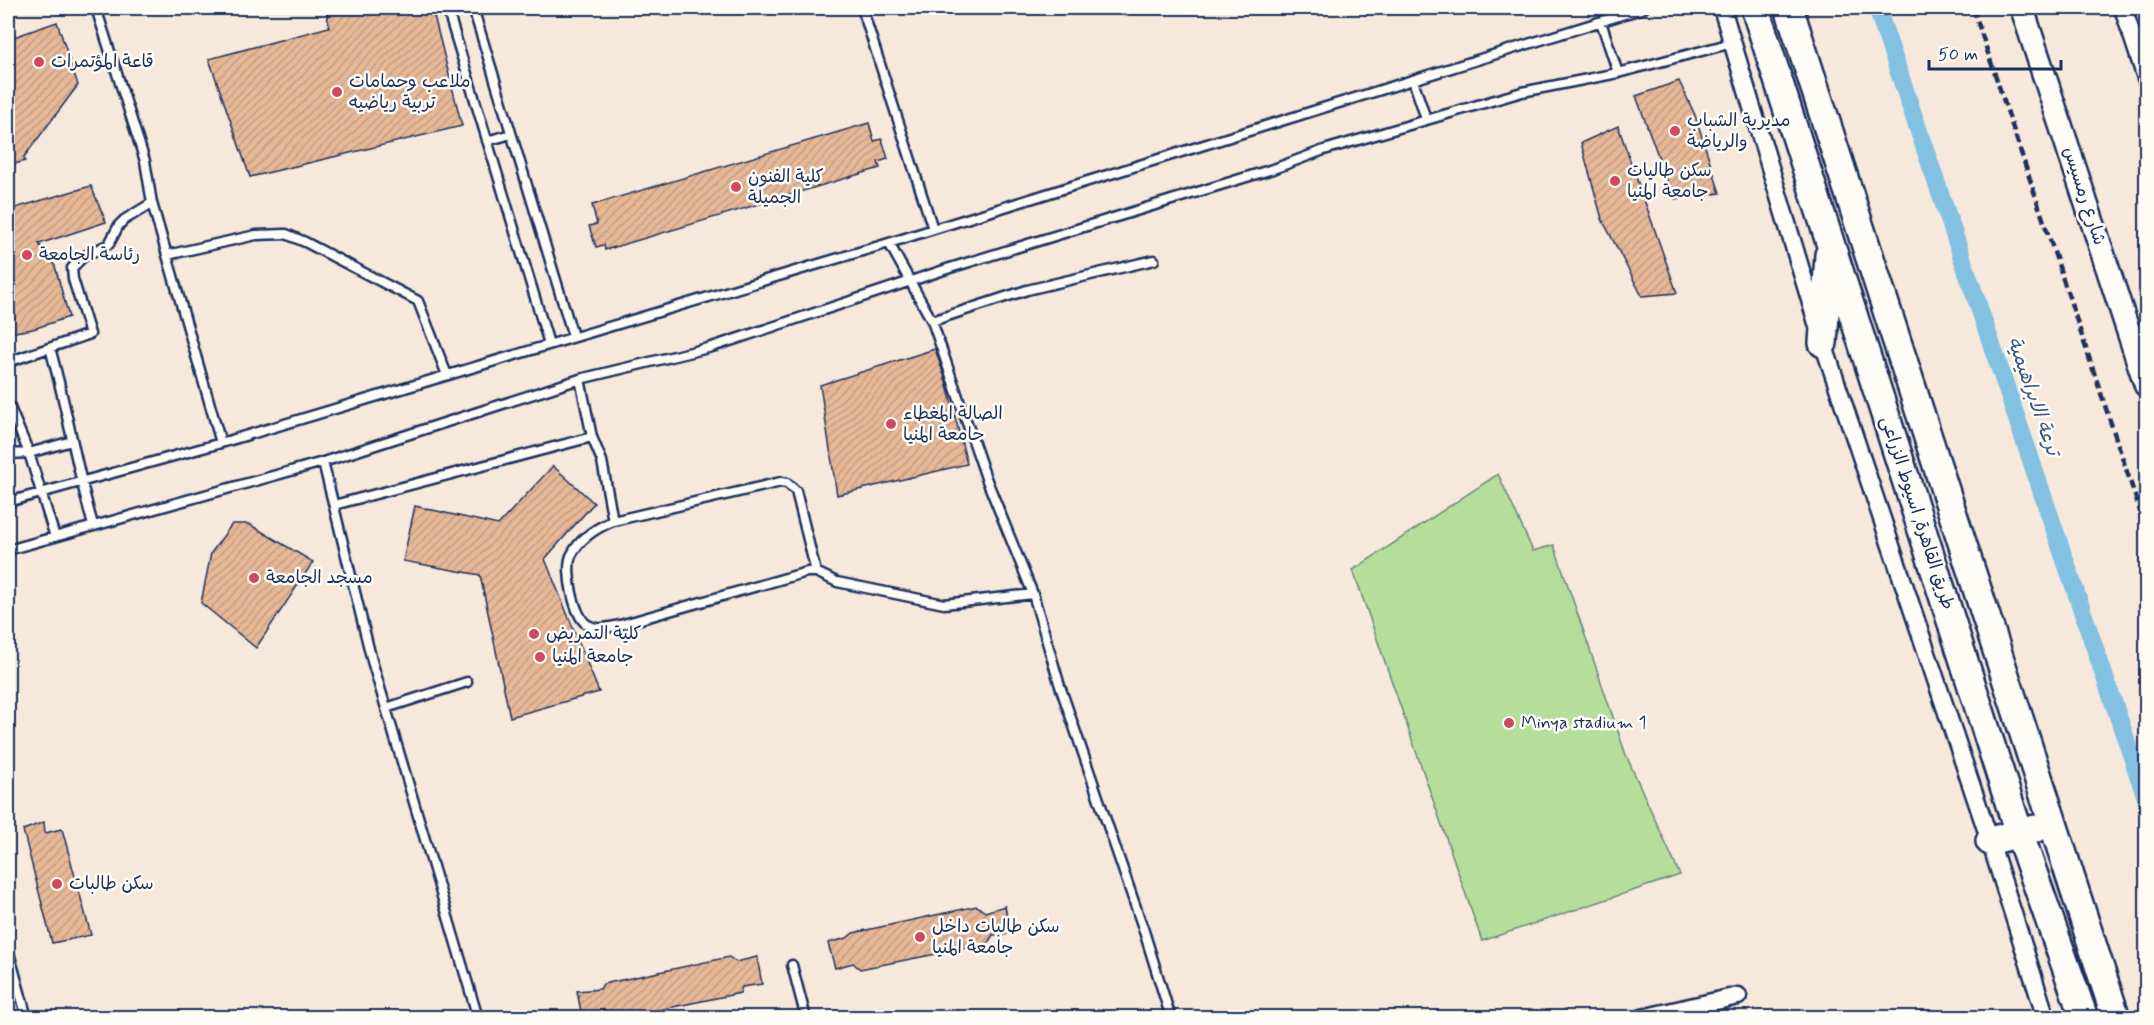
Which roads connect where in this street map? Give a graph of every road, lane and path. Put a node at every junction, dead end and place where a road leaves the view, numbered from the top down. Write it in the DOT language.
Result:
graph roads {
  1 [pos="96,8"];
  2 [pos="447,8"];
  3 [pos="473,8"];
  4 [pos="862,8"];
  5 [pos="1644,8"];
  6 [pos="1722,8"];
  7 [pos="1755,8"];
  8 [pos="1789,8"];
  9 [pos="2022,8"];
  10 [pos="2123,8"];
  11 [pos="1601,22"];
  12 [pos="1732,43"];
  13 [pos="1618,73"];
  14 [pos="2146,78"];
  15 [pos="1413,80"];
  16 [pos="1426,119"];
  17 [pos="511,134"];
  18 [pos="487,141"];
  19 [pos="152,203"];
  20 [pos="933,229"];
  21 [pos="1830,242"];
  22 [pos="889,243"];
  23 [pos="167,255"];
  24 [pos="1154,260"];
  25 [pos="910,281"];
  26 [pos="932,321"];
  27 [pos="573,336"];
  28 [pos="1823,343"];
  29 [pos="549,344"];
  30 [pos="50,348"];
  31 [pos="8,362"];
  32 [pos="447,375"];
  33 [pos="580,379"];
  34 [pos="2146,385"];
  35 [pos="8,403"];
  36 [pos="592,437"];
  37 [pos="72,441"];
  38 [pos="221,443"];
  39 [pos="29,453"];
  40 [pos="8,454"];
  41 [pos="323,462"];
  42 [pos="81,481"];
  43 [pos="42,492"];
  44 [pos="8,502"];
  45 [pos="334,505"];
  46 [pos="613,521"];
  47 [pos="93,525"];
  48 [pos="55,537"];
  49 [pos="8,550"];
  50 [pos="816,572"];
  51 [pos="1033,594"];
  52 [pos="467,682"];
  53 [pos="386,708"];
  54 [pos="2053,825"];
  55 [pos="2019,833"];
  56 [pos="1990,841"];
  57 [pos="8,949"];
  58 [pos="792,965"];
  59 [pos="1738,996"];
  60 [pos="27,1017"];
  61 [pos="478,1017"];
  62 [pos="806,1017"];
  63 [pos="1171,1017"];
  64 [pos="1642,1017"];
  65 [pos="2046,1017"];
  66 [pos="2084,1017"];
  67 [pos="2116,1017"];
  1 -- 19 [label="lane"];
  2 -- 18 [label="lane"];
  3 -- 17 [label="lane"];
  4 -- 20 [label="lane"];
  5 -- 11 [label="lane"];
  6 -- 12 [label="street, طريق القاهرة, اسيوط الزراعى"];
  7 -- 21 [label="highway, طريق القاهرة, اسيوط الزراعى"];
  8 -- 54 [label="highway, طريق القاهرة, اسيوط الزراعى"];
  9 -- 34 [label="main road, شارع رمسيس"];
  10 -- 14 [label="street"];
  11 -- 13 [label="lane"];
  11 -- 15 [label="lane"];
  12 -- 13 [label="lane"];
  12 -- 28 [label="street, طريق القاهرة, اسيوط الزراعى"];
  13 -- 16 [label="lane"];
  15 -- 16 [label="lane"];
  15 -- 20 [label="lane"];
  16 -- 25 [label="lane"];
  17 -- 18 [label="lane"];
  17 -- 27 [label="lane"];
  18 -- 29 [label="lane"];
  19 -- 23 [label="lane"];
  19 -- 30 [label="lane"];
  20 -- 22 [label="lane"];
  21 -- 28 [label="highway"];
  21 -- 55 [label="highway, طريق القاهرة, اسيوط الزراعى"];
  22 -- 25 [label="lane"];
  22 -- 27 [label="lane"];
  23 -- 32 [label="lane"];
  23 -- 38 [label="lane"];
  24 -- 26 [label="lane"];
  25 -- 26 [label="lane"];
  25 -- 33 [label="lane"];
  26 -- 51 [label="lane"];
  27 -- 29 [label="lane"];
  28 -- 56 [label="street, طريق القاهرة, اسيوط الزراعى"];
  29 -- 32 [label="lane"];
  30 -- 31 [label="lane"];
  30 -- 37 [label="lane"];
  32 -- 38 [label="lane"];
  33 -- 36 [label="lane"];
  33 -- 41 [label="lane"];
  35 -- 39 [label="lane"];
  36 -- 45 [label="lane"];
  36 -- 46 [label="lane"];
  37 -- 39 [label="lane"];
  37 -- 42 [label="lane"];
  38 -- 42 [label="lane"];
  39 -- 40 [label="lane"];
  39 -- 43 [label="lane"];
  41 -- 45 [label="lane"];
  41 -- 47 [label="lane"];
  42 -- 43 [label="lane"];
  42 -- 47 [label="lane"];
  43 -- 44 [label="lane"];
  43 -- 48 [label="lane"];
  45 -- 53 [label="lane"];
  46 -- 50 [label="lane"];
  46 -- 50 [label="lane"];
  47 -- 48 [label="lane"];
  48 -- 49 [label="lane"];
  50 -- 51 [label="lane"];
  51 -- 63 [label="lane"];
  52 -- 53 [label="lane"];
  53 -- 61 [label="lane"];
  54 -- 55 [label="highway"];
  54 -- 67 [label="highway, طريق القاهرة, اسيوط الزراعى"];
  55 -- 56 [label="highway"];
  55 -- 66 [label="highway, طريق القاهرة, اسيوط الزراعى"];
  56 -- 65 [label="street, طريق القاهرة, اسيوط الزراعى"];
  57 -- 60 [label="lane"];
  58 -- 62 [label="lane"];
  59 -- 64 [label="street"];
}
